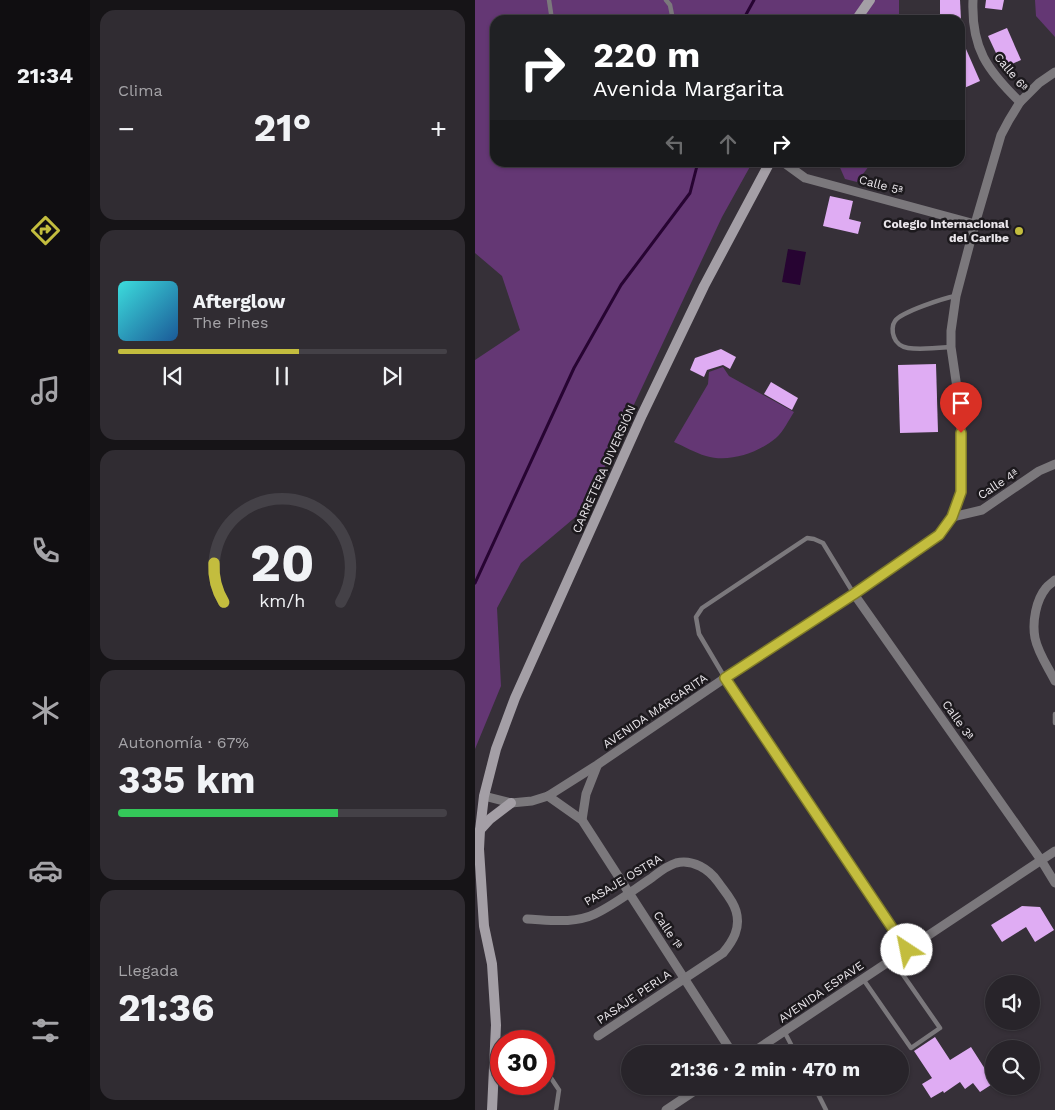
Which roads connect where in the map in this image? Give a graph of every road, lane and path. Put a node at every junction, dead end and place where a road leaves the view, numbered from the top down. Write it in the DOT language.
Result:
graph roads {
  1 [pos="549,0"];
  2 [pos="666,0"];
  3 [pos="869,0"];
  4 [pos="973,0"];
  5 [pos="551,15"];
  6 [pos="672,15"];
  7 [pos="859,15"];
  8 [pos="1055,72"];
  9 [pos="1020,102"];
  10 [pos="767,167"];
  11 [pos="790,167"];
  12 [pos="975,224"];
  13 [pos="956,296"];
  14 [pos="951,347"];
  15 [pos="1055,464"];
  16 [pos="952,517"];
  17 [pos="1055,580"];
  18 [pos="854,594"];
  19 [pos="725,678"];
  20 [pos="1055,681"];
  21 [pos="1055,714"];
  22 [pos="1055,723"];
  23 [pos="597,765"];
  24 [pos="480,795"];
  25 [pos="548,796"];
  26 [pos="511,803"];
  27 [pos="582,820"];
  28 [pos="480,830"];
  29 [pos="1055,851"];
  30 [pos="477,852"];
  31 [pos="1041,860"];
  32 [pos="1055,883"];
  33 [pos="629,893"];
  34 [pos="475,908"];
  35 [pos="527,920"];
  36 [pos="484,926"];
  37 [pos="907,950"];
  38 [pos="892,959"];
  39 [pos="685,978"];
  40 [pos="863,979"];
  41 [pos="496,1030"];
  42 [pos="784,1031"];
  43 [pos="598,1036"];
  44 [pos="727,1045"];
  45 [pos="763,1045"];
  46 [pos="791,1045"];
  47 [pos="555,1084"];
  48 [pos="494,1095"];
  49 [pos="688,1095"];
  50 [pos="818,1095"];
  51 [pos="492,1110"];
  52 [pos="556,1110"];
  53 [pos="666,1110"];
  54 [pos="826,1110"];
  1 -- 5 [label="lane"];
  2 -- 6 [label="lane"];
  3 -- 7 [label="main road"];
  4 -- 9 [label="street, Calle 6ª"];
  8 -- 9 [label="street, AVENIDA MARGARITA"];
  9 -- 12 [label="street, AVENIDA MARGARITA"];
  10 -- 24 [label="main road, CARRETERA DIVERSIÓN"];
  11 -- 12 [label="street, Calle 5ª"];
  12 -- 13 [label="street, AVENIDA MARGARITA"];
  13 -- 14 [label="street, AVENIDA MARGARITA"];
  13 -- 14 [label="lane"];
  14 -- 16 [label="street, AVENIDA MARGARITA"];
  15 -- 16 [label="street, Calle 4ª"];
  16 -- 18 [label="street, AVENIDA MARGARITA"];
  17 -- 20 [label="street"];
  18 -- 19 [label="street, AVENIDA MARGARITA"];
  18 -- 19 [label="lane"];
  18 -- 31 [label="street, Calle 3ª"];
  19 -- 23 [label="street, AVENIDA MARGARITA"];
  19 -- 37 [label="street"];
  21 -- 22 [label="lane"];
  23 -- 25 [label="street, AVENIDA MARGARITA"];
  23 -- 27 [label="street"];
  24 -- 26 [label="street, AVENIDA MARGARITA"];
  24 -- 28 [label="main road, CARRETERA DIVERSIÓN"];
  25 -- 26 [label="street, AVENIDA MARGARITA"];
  25 -- 27 [label="street"];
  26 -- 28 [label="main road"];
  27 -- 33 [label="street, Calle 1ª"];
  28 -- 30 [label="main road, CARRETERA DIVERSIÓN"];
  29 -- 31 [label="street, AVENIDA ESPAVE"];
  30 -- 36 [label="main road, CARRETERA DIVERSIÓN"];
  31 -- 32 [label="street, Calle 3ª"];
  31 -- 37 [label="street, AVENIDA ESPAVE"];
  33 -- 35 [label="street, PASAJE OSTRA"];
  33 -- 39 [label="street, Calle 1ª"];
  33 -- 39 [label="street, PASAJE OSTRA"];
  34 -- 36 [label="main road"];
  36 -- 41 [label="main road"];
  37 -- 38 [label="street, AVENIDA ESPAVE"];
  38 -- 40 [label="street, AVENIDA ESPAVE"];
  38 -- 40 [label="lane"];
  39 -- 43 [label="street, PASAJE PERLA"];
  39 -- 44 [label="street, Calle 1ª"];
  40 -- 42 [label="street, AVENIDA ESPAVE"];
  42 -- 45 [label="street, AVENIDA ESPAVE"];
  42 -- 46 [label="lane"];
  47 -- 52 [label="lane"];
  48 -- 51 [label="main road"];
  49 -- 53 [label="street"];
  50 -- 54 [label="lane"];
}
